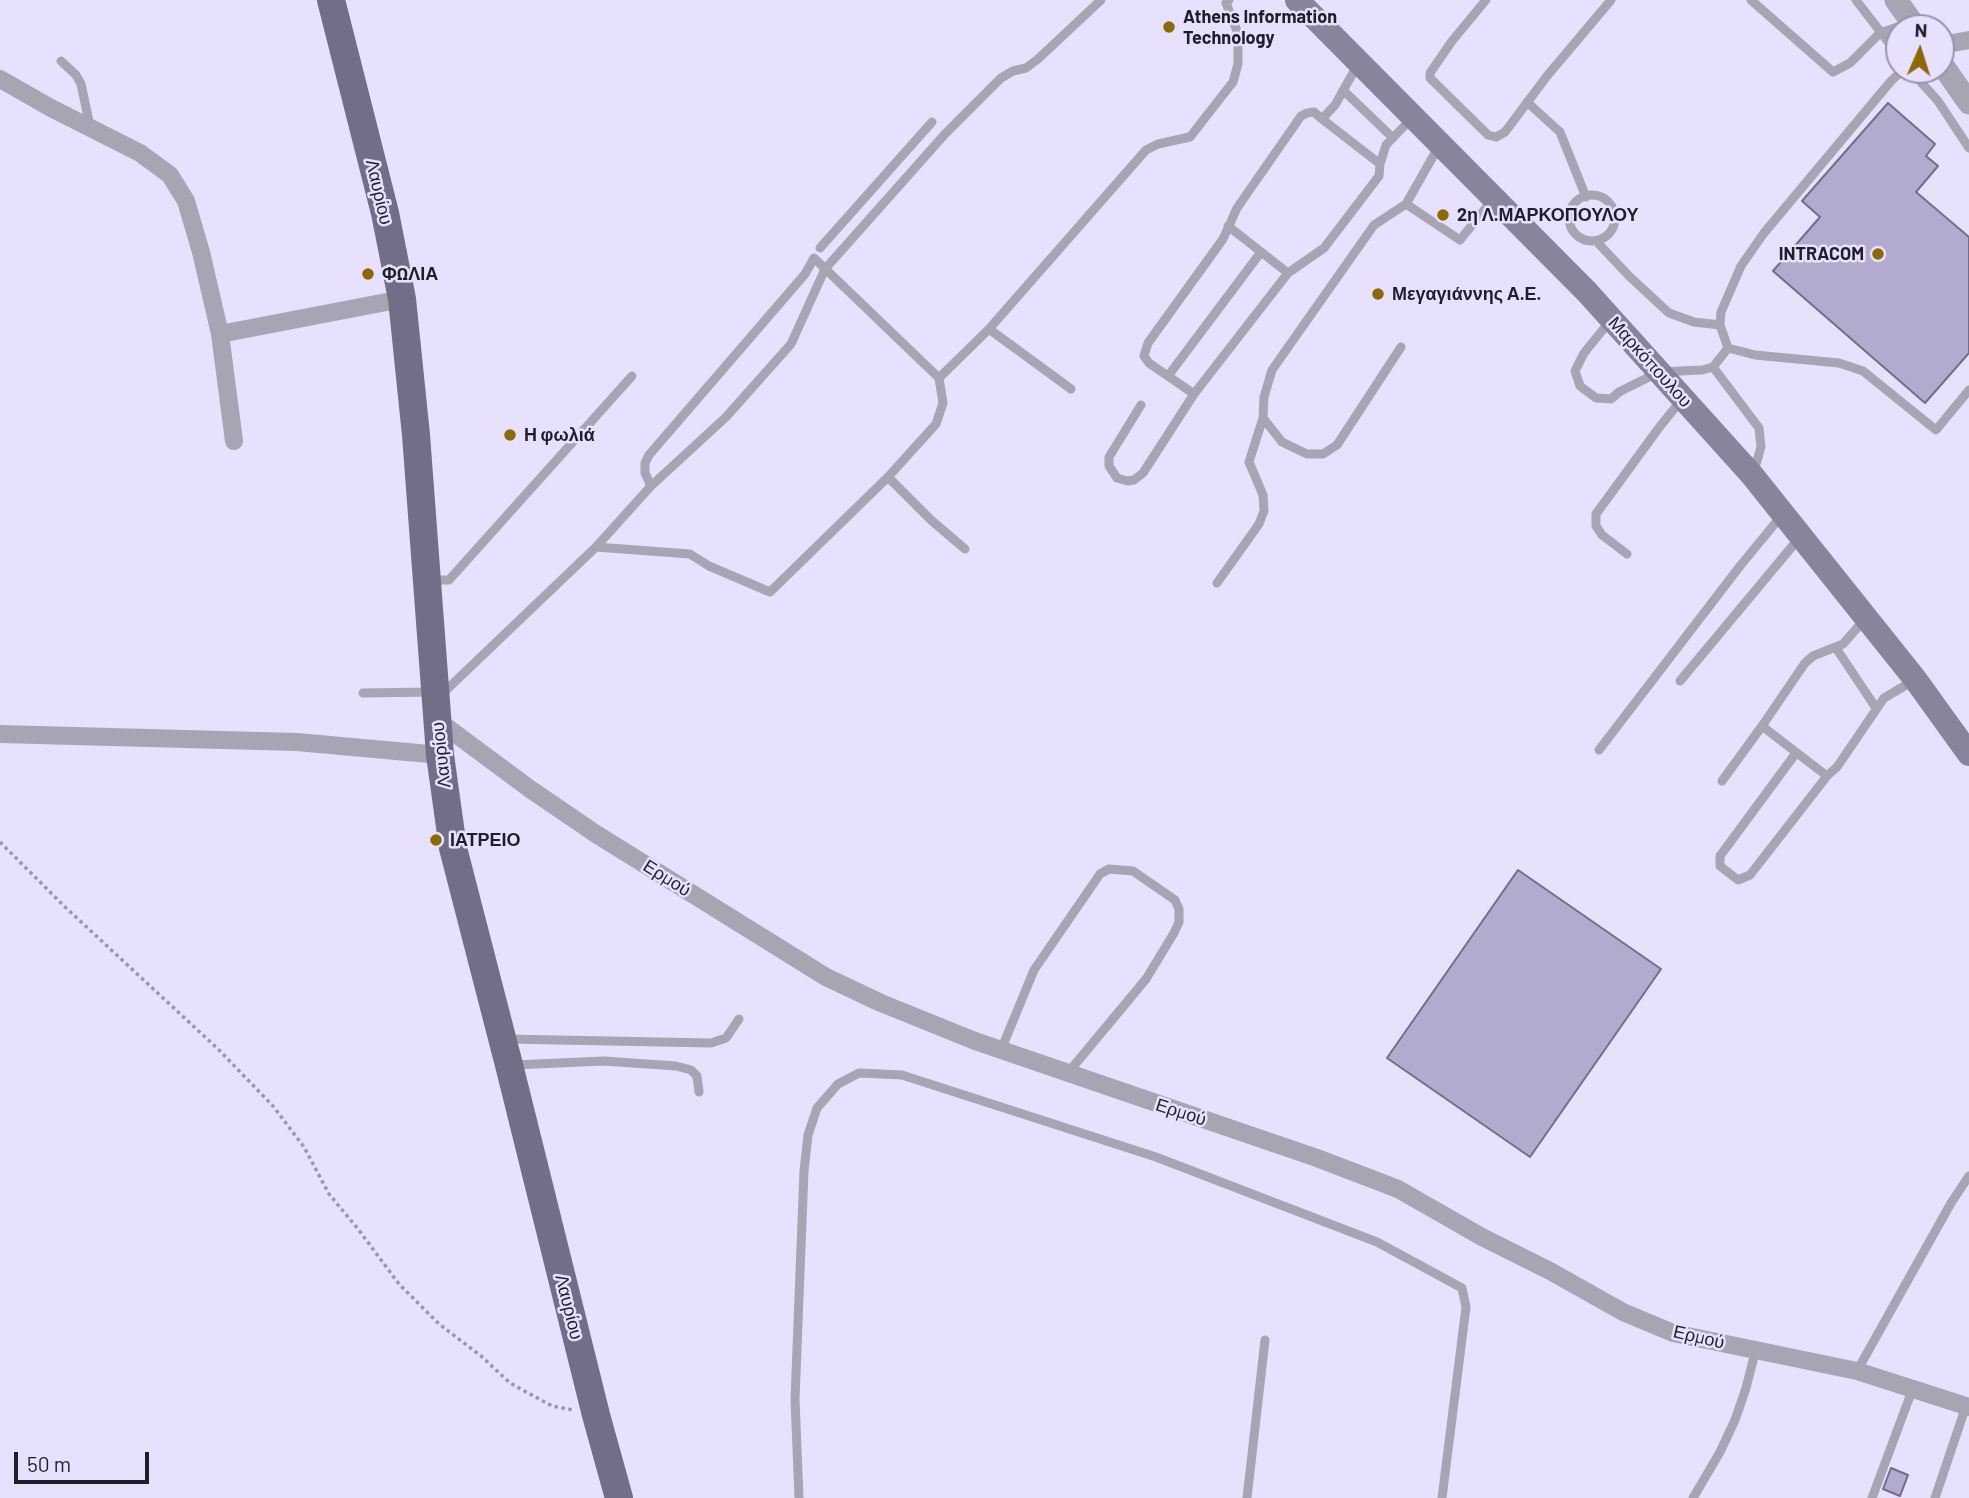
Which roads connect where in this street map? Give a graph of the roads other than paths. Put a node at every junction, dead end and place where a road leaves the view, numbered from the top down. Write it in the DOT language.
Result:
graph roads {
  1 [pos="331,0"];
  2 [pos="1101,0"];
  3 [pos="1297,0"];
  4 [pos="1486,0"];
  5 [pos="1611,0"];
  6 [pos="1751,0"];
  7 [pos="1856,0"];
  8 [pos="1226,1"];
  9 [pos="1885,32"];
  10 [pos="1880,33"];
  11 [pos="1885,39"];
  12 [pos="61,61"];
  13 [pos="1359,63"];
  14 [pos="0,79"];
  15 [pos="1955,83"];
  16 [pos="1888,84"];
  17 [pos="1923,84"];
  18 [pos="1343,90"];
  19 [pos="356,96"];
  20 [pos="1527,102"];
  21 [pos="1969,103"];
  22 [pos="1413,117"];
  23 [pos="1322,118"];
  24 [pos="339,120"];
  25 [pos="932,122"];
  26 [pos="90,128"];
  27 [pos="1393,138"];
  28 [pos="1440,144"];
  29 [pos="1969,148"];
  30 [pos="1380,164"];
  31 [pos="886,173"];
  32 [pos="900,184"];
  33 [pos="1586,197"];
  34 [pos="1493,198"];
  35 [pos="358,200"];
  36 [pos="1406,204"];
  37 [pos="385,212"];
  38 [pos="1228,226"];
  39 [pos="1596,241"];
  40 [pos="820,248"];
  41 [pos="1261,252"];
  42 [pos="825,269"];
  43 [pos="1287,273"];
  44 [pos="402,299"];
  45 [pos="1611,319"];
  46 [pos="1720,325"];
  47 [pos="989,329"];
  48 [pos="220,334"];
  49 [pos="1401,347"];
  50 [pos="1728,348"];
  51 [pos="1713,367"];
  52 [pos="1659,372"];
  53 [pos="632,376"];
  54 [pos="1168,376"];
  55 [pos="939,378"];
  56 [pos="1071,389"];
  57 [pos="1969,390"];
  58 [pos="1194,394"];
  59 [pos="1683,398"];
  60 [pos="1141,405"];
  61 [pos="1263,418"];
  62 [pos="234,441"];
  63 [pos="1752,475"];
  64 [pos="888,477"];
  65 [pos="651,486"];
  66 [pos="1784,514"];
  67 [pos="1801,535"];
  68 [pos="596,547"];
  69 [pos="965,549"];
  70 [pos="1627,554"];
  71 [pos="427,580"];
  72 [pos="1217,583"];
  73 [pos="1866,618"];
  74 [pos="1836,648"];
  75 [pos="1915,679"];
  76 [pos="1680,681"];
  77 [pos="363,693"];
  78 [pos="436,704"];
  79 [pos="1876,708"];
  80 [pos="1762,726"];
  81 [pos="0,733"];
  82 [pos="1600,750"];
  83 [pos="1796,753"];
  84 [pos="1969,754"];
  85 [pos="440,755"];
  86 [pos="1827,776"];
  87 [pos="1723,782"];
  88 [pos="739,1019"];
  89 [pos="1001,1050"];
  90 [pos="505,1052"];
  91 [pos="1067,1074"];
  92 [pos="699,1092"];
  93 [pos="1969,1176"];
  94 [pos="1265,1340"];
  95 [pos="1756,1349"];
  96 [pos="1857,1371"];
  97 [pos="1913,1388"];
  98 [pos="1967,1406"];
  99 [pos="619,1498"];
  100 [pos="799,1498"];
  101 [pos="1247,1498"];
  102 [pos="1442,1498"];
  103 [pos="1693,1498"];
  104 [pos="1872,1498"];
  105 [pos="1935,1498"];
  1 -- 19 [label="main road, Λαυρίου"];
  2 -- 32 [label="lane"];
  3 -- 13 [label="main road, Μαρκόπουλου"];
  4 -- 20 [label="lane"];
  5 -- 20 [label="lane"];
  6 -- 10 [label="lane"];
  7 -- 10 [label="lane"];
  8 -- 47 [label="lane"];
  9 -- 10 [label="lane"];
  10 -- 11 [label="lane"];
  12 -- 26 [label="lane"];
  13 -- 18 [label="lane"];
  13 -- 22 [label="main road, Μαρκόπουλου"];
  14 -- 26 [label="street"];
  15 -- 21 [label="street"];
  16 -- 46 [label="lane"];
  17 -- 29 [label="lane"];
  18 -- 23 [label="lane"];
  18 -- 27 [label="lane"];
  19 -- 24 [label="main road"];
  19 -- 37 [label="main road, Λαυρίου"];
  20 -- 33 [label="lane"];
  22 -- 27 [label="lane"];
  22 -- 28 [label="main road, Μαρκόπουλου"];
  23 -- 30 [label="lane"];
  23 -- 38 [label="lane"];
  25 -- 31 [label="lane"];
  26 -- 48 [label="street"];
  27 -- 30 [label="lane"];
  28 -- 34 [label="main road, Μαρκόπουλου"];
  28 -- 36 [label="lane"];
  30 -- 43 [label="lane"];
  31 -- 32 [label="lane"];
  31 -- 40 [label="lane"];
  32 -- 42 [label="lane"];
  33 -- 39 [label="lane"];
  33 -- 39 [label="lane"];
  34 -- 36 [label="lane"];
  34 -- 45 [label="main road, Μαρκόπουλου"];
  35 -- 37 [label="main road"];
  36 -- 61 [label="lane"];
  37 -- 44 [label="main road, Λαυρίου"];
  38 -- 41 [label="lane"];
  38 -- 54 [label="lane"];
  39 -- 46 [label="lane"];
  41 -- 43 [label="lane"];
  41 -- 54 [label="lane"];
  42 -- 55 [label="lane"];
  42 -- 65 [label="lane"];
  42 -- 65 [label="lane"];
  43 -- 58 [label="lane"];
  44 -- 48 [label="street"];
  44 -- 71 [label="main road, Λαυρίου"];
  45 -- 52 [label="main road, Μαρκόπουλου"];
  45 -- 52 [label="lane"];
  46 -- 50 [label="lane"];
  47 -- 55 [label="lane"];
  47 -- 56 [label="lane"];
  48 -- 62 [label="street"];
  49 -- 61 [label="lane"];
  50 -- 51 [label="lane"];
  50 -- 57 [label="lane"];
  51 -- 52 [label="lane"];
  51 -- 63 [label="lane"];
  52 -- 59 [label="main road, Μαρκόπουλου"];
  53 -- 71 [label="lane"];
  54 -- 58 [label="lane"];
  55 -- 64 [label="lane"];
  58 -- 60 [label="lane"];
  59 -- 63 [label="main road, Μαρκόπουλου"];
  59 -- 70 [label="lane"];
  61 -- 72 [label="lane"];
  63 -- 66 [label="main road, Μαρκόπουλου"];
  64 -- 68 [label="lane"];
  64 -- 69 [label="lane"];
  65 -- 68 [label="lane"];
  66 -- 67 [label="main road, Μαρκόπουλου"];
  66 -- 82 [label="lane"];
  67 -- 73 [label="main road, Μαρκόπουλου"];
  67 -- 76 [label="lane"];
  68 -- 78 [label="lane"];
  71 -- 78 [label="main road, Λαυρίου"];
  73 -- 74 [label="lane"];
  73 -- 75 [label="main road, Μαρκόπουλου"];
  74 -- 79 [label="lane"];
  74 -- 80 [label="lane"];
  75 -- 79 [label="lane"];
  75 -- 84 [label="main road, Μαρκόπουλου"];
  77 -- 78 [label="lane"];
  78 -- 85 [label="main road, Λαυρίου"];
  78 -- 89 [label="street, Ερμού"];
  79 -- 86 [label="lane"];
  80 -- 83 [label="lane"];
  80 -- 87 [label="lane"];
  81 -- 85 [label="street"];
  83 -- 86 [label="lane"];
  83 -- 86 [label="lane"];
  85 -- 90 [label="main road, Λαυρίου"];
  88 -- 90 [label="lane"];
  89 -- 91 [label="street, Ερμού"];
  89 -- 91 [label="lane"];
  90 -- 92 [label="lane"];
  90 -- 99 [label="main road, Λαυρίου"];
  91 -- 95 [label="street, Ερμού"];
  93 -- 96 [label="lane"];
  94 -- 101 [label="lane"];
  95 -- 96 [label="street, Ερμού"];
  95 -- 103 [label="lane"];
  96 -- 97 [label="street, Ερμού"];
  97 -- 98 [label="street, Ερμού"];
  97 -- 104 [label="lane"];
  98 -- 105 [label="lane"];
  100 -- 102 [label="lane"];
}
